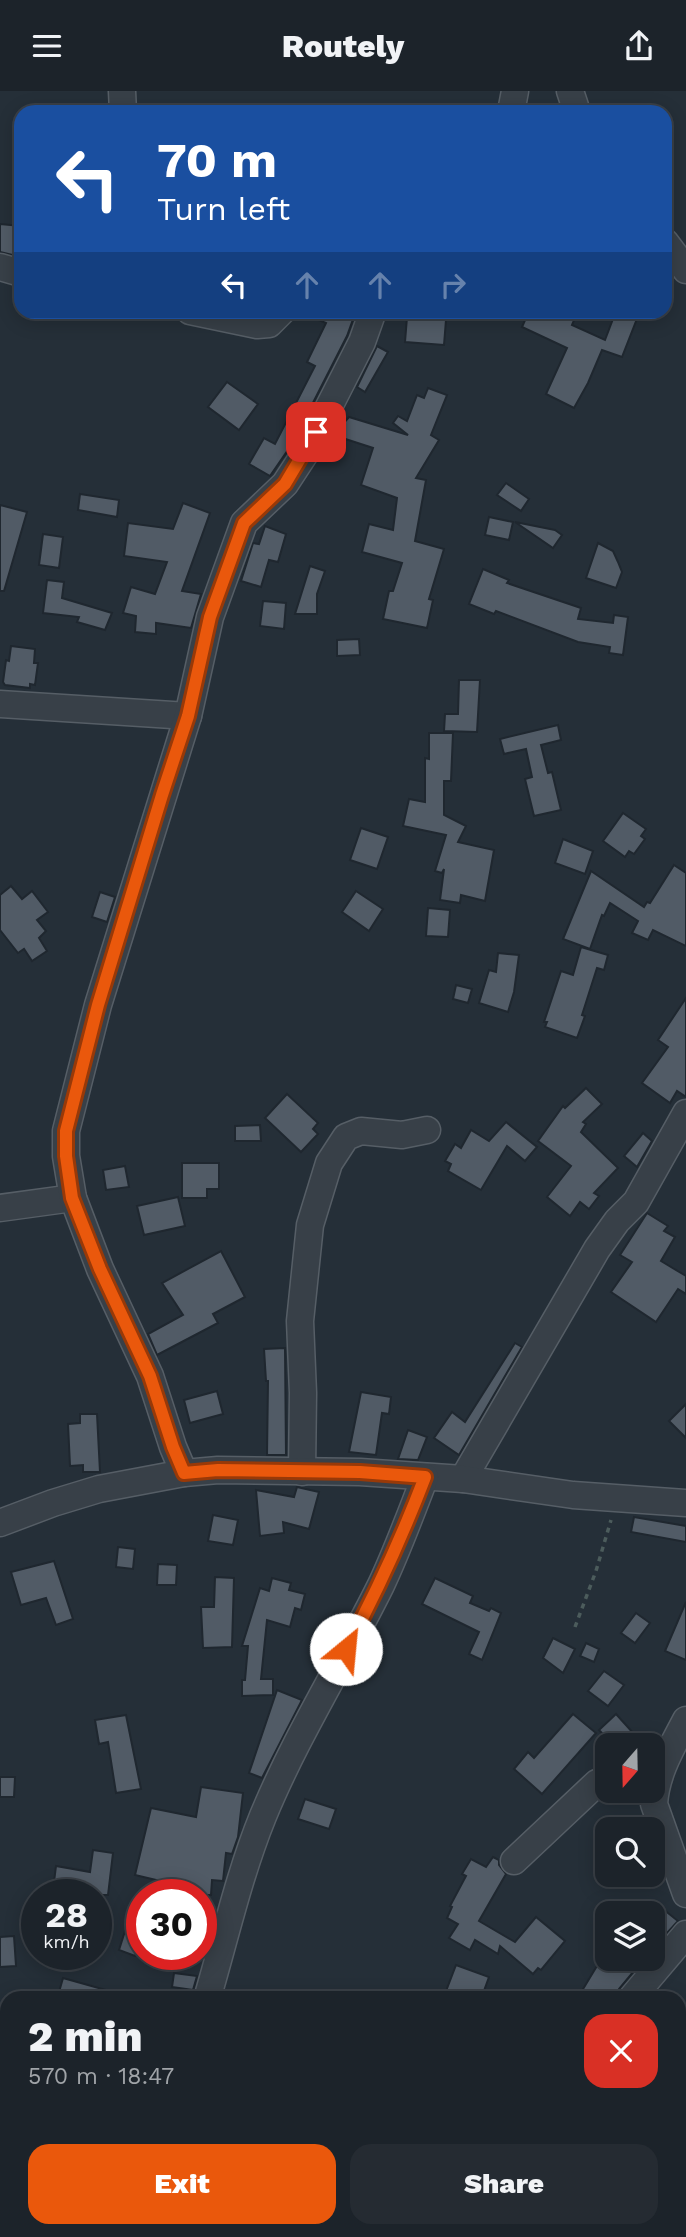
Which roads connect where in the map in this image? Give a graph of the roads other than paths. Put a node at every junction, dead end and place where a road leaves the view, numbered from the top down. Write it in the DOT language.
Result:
graph roads {
  1 [pos="672,251"];
  2 [pos="686,270"];
  3 [pos="228,319"];
  4 [pos="274,319"];
  5 [pos="370,319"];
  6 [pos="0,704"];
  7 [pos="188,716"];
  8 [pos="686,1113"];
  9 [pos="427,1130"];
  10 [pos="72,1198"];
  11 [pos="0,1208"];
  12 [pos="302,1472"];
  13 [pos="184,1473"];
  14 [pos="425,1477"];
  15 [pos="463,1479"];
  16 [pos="686,1503"];
  17 [pos="0,1523"];
  18 [pos="686,1720"];
  19 [pos="665,1758"];
  20 [pos="595,1785"];
  21 [pos="648,1803"];
  22 [pos="514,1861"];
  23 [pos="686,1894"];
  24 [pos="686,1934"];
  25 [pos="209,1991"];
  26 [pos="638,1991"];
  1 -- 2 [label="street"];
  3 -- 4 [label="street"];
  5 -- 7 [label="street"];
  6 -- 7 [label="street"];
  7 -- 10 [label="street"];
  8 -- 15 [label="street"];
  9 -- 12 [label="street"];
  10 -- 11 [label="street"];
  10 -- 13 [label="street"];
  12 -- 13 [label="street"];
  12 -- 14 [label="street"];
  13 -- 17 [label="street"];
  14 -- 15 [label="street"];
  14 -- 25 [label="street"];
  15 -- 16 [label="street"];
  18 -- 19 [label="street"];
  20 -- 22 [label="street"];
  21 -- 23 [label="street"];
  24 -- 26 [label="street"];
}
